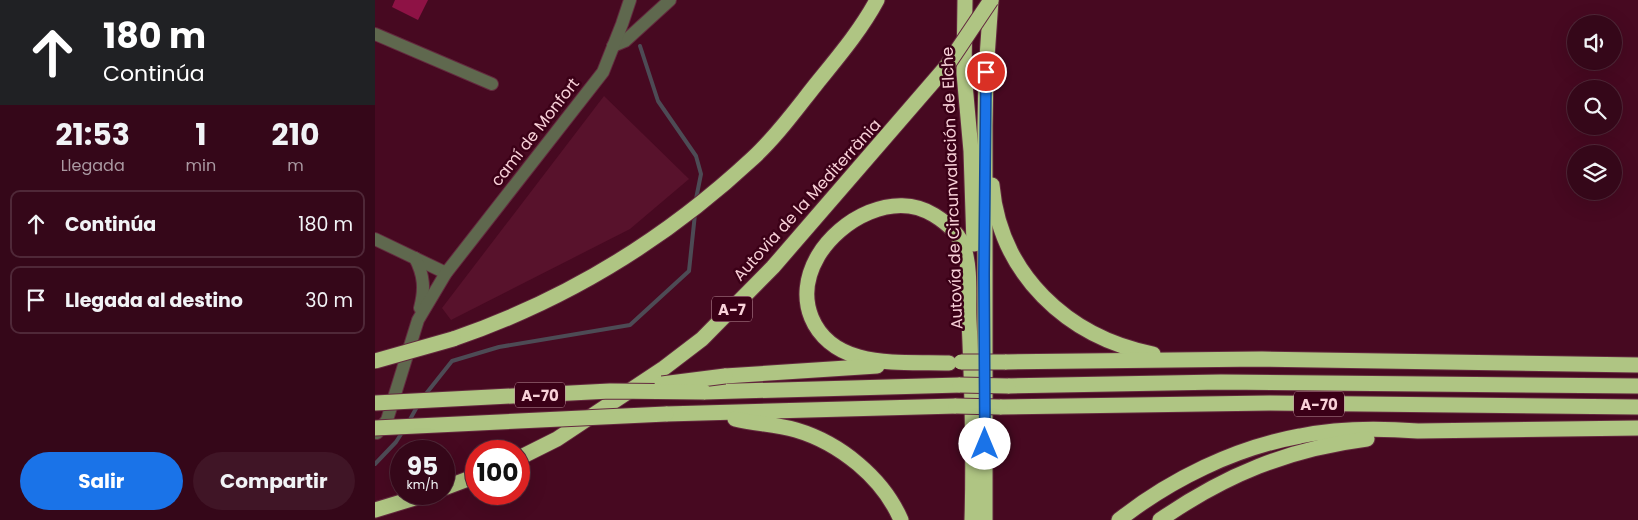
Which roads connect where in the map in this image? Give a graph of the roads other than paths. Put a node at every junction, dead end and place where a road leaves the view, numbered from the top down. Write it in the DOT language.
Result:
graph roads {
  1 [pos="629,0"];
  2 [pos="670,0"];
  3 [pos="877,0"];
  4 [pos="965,0"];
  5 [pos="991,0"];
  6 [pos="375,34"];
  7 [pos="613,46"];
  8 [pos="492,84"];
  9 [pos="985,126"];
  10 [pos="378,244"];
  11 [pos="415,258"];
  12 [pos="446,273"];
  13 [pos="417,320"];
  14 [pos="1182,360"];
  15 [pos="375,361"];
  16 [pos="955,363"];
  17 [pos="1638,365"];
  18 [pos="966,380"];
  19 [pos="1638,386"];
  20 [pos="610,391"];
  21 [pos="375,403"];
  22 [pos="1638,407"];
  23 [pos="712,412"];
  24 [pos="375,428"];
  25 [pos="1638,428"];
  26 [pos="1418,431"];
  27 [pos="375,435"];
  28 [pos="530,452"];
  29 [pos="392,505"];
  30 [pos="375,510"];
  31 [pos="901,520"];
  32 [pos="973,520"];
  33 [pos="985,520"];
  34 [pos="1119,520"];
  35 [pos="1160,520"];
  1 -- 7 [label="street, camí de Monfort"];
  2 -- 7 [label="street"];
  3 -- 15 [label="highway, bridge"];
  4 -- 18 [label="highway, Autovía de Circunvalación de Elche"];
  5 -- 9 [label="highway"];
  5 -- 28 [label="highway, Autovia de la Mediterrània / A-7, bridge"];
  6 -- 8 [label="street"];
  7 -- 12 [label="street, camí de Monfort"];
  9 -- 14 [label="highway"];
  9 -- 33 [label="highway"];
  10 -- 11 [label="street"];
  11 -- 12 [label="street"];
  11 -- 13 [label="street"];
  12 -- 13 [label="street, camí de Monfort"];
  13 -- 27 [label="street"];
  14 -- 16 [label="highway, bridge"];
  14 -- 17 [label="highway"];
  16 -- 18 [label="highway"];
  16 -- 20 [label="highway, bridge"];
  18 -- 19 [label="highway, A-70, bridge"];
  18 -- 20 [label="highway, A-70, bridge"];
  18 -- 32 [label="highway"];
  20 -- 21 [label="highway, A-70, bridge"];
  22 -- 23 [label="highway, A-70, bridge"];
  23 -- 24 [label="highway, A-70, bridge"];
  23 -- 31 [label="highway"];
  25 -- 26 [label="highway"];
  26 -- 34 [label="highway"];
  26 -- 35 [label="highway"];
  29 -- 30 [label="highway"];
}
